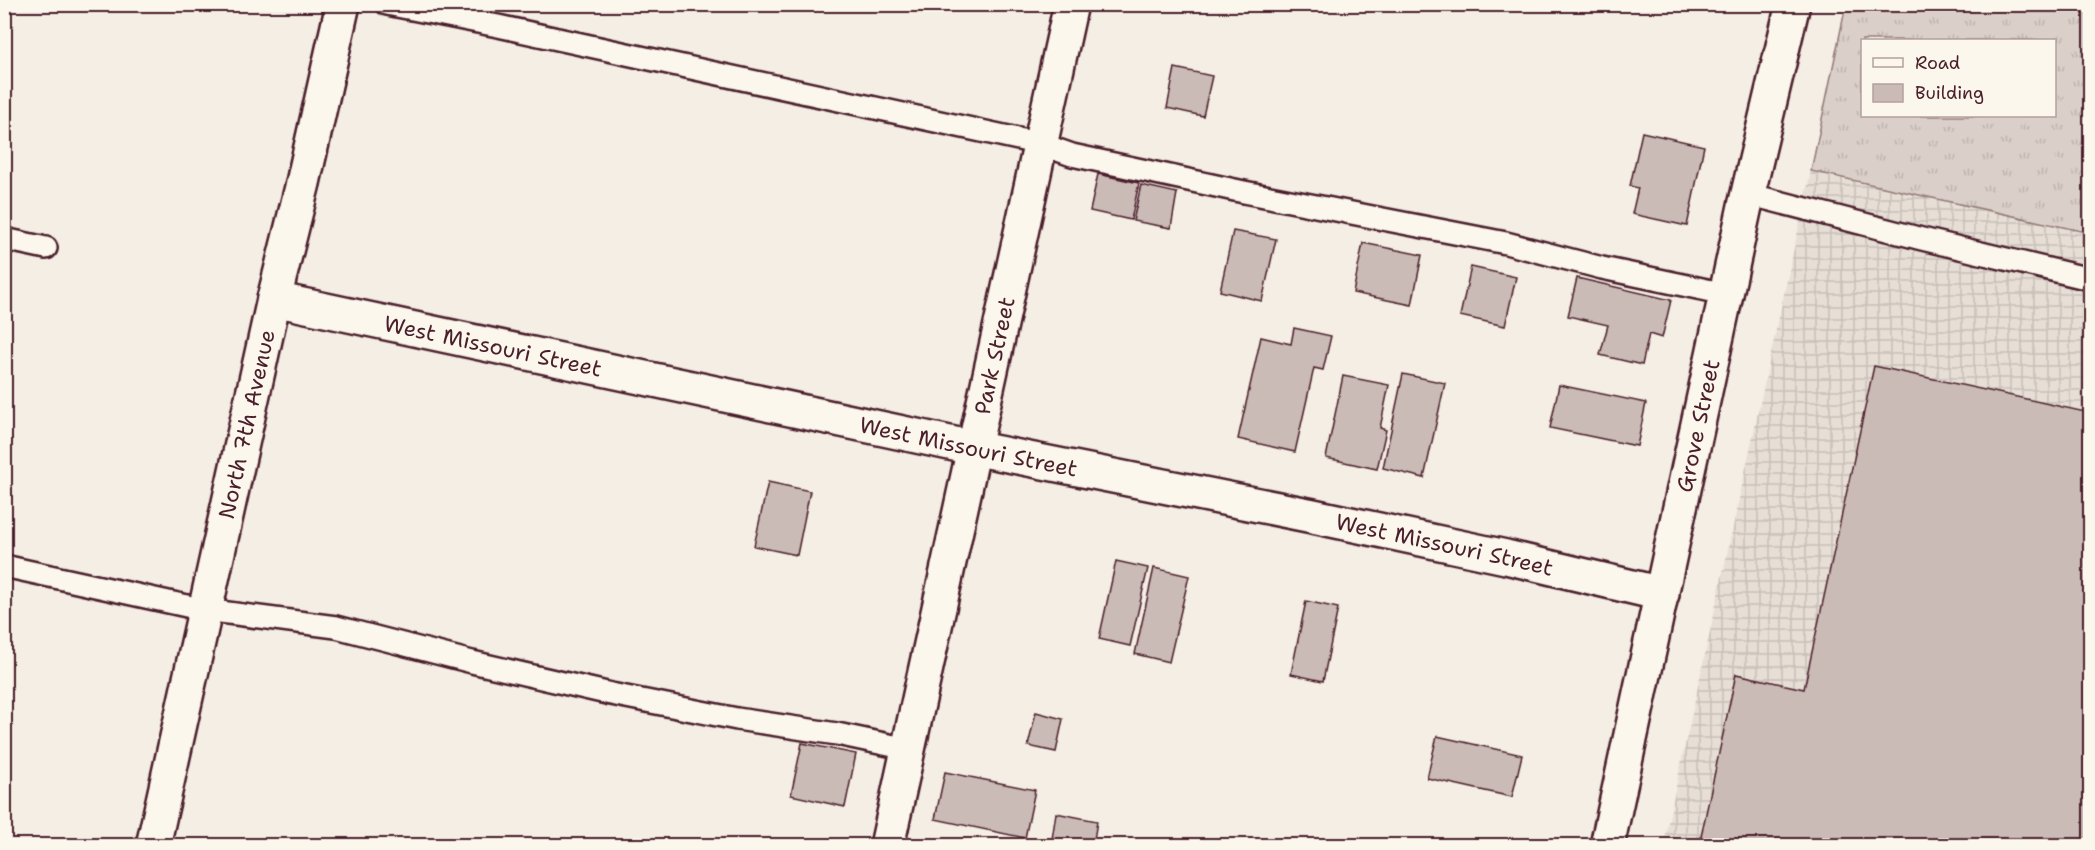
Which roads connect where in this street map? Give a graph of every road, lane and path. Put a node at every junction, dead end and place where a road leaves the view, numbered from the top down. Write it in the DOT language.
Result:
graph roads {
  1 [pos="343,4"];
  2 [pos="387,4"];
  3 [pos="1071,4"];
  4 [pos="1793,4"];
  5 [pos="1041,144"];
  6 [pos="1748,194"];
  7 [pos="4,239"];
  8 [pos="46,248"];
  9 [pos="2091,279"];
  10 [pos="1726,294"];
  11 [pos="274,299"];
  12 [pos="973,448"];
  13 [pos="4,566"];
  14 [pos="1662,594"];
  15 [pos="205,610"];
  16 [pos="908,749"];
  17 [pos="153,846"];
  18 [pos="887,846"];
  19 [pos="1607,846"];
  1 -- 11 [label="street, North 7th Avenue"];
  2 -- 5 [label="lane"];
  3 -- 5 [label="street, Park Street"];
  4 -- 6 [label="street, Grove Street"];
  5 -- 10 [label="lane"];
  5 -- 12 [label="street, Park Street"];
  6 -- 9 [label="lane"];
  6 -- 10 [label="street, Grove Street"];
  7 -- 8 [label="lane"];
  10 -- 14 [label="street, Grove Street"];
  11 -- 12 [label="street, West Missouri Street"];
  11 -- 15 [label="street, North 7th Avenue"];
  12 -- 14 [label="street, West Missouri Street"];
  12 -- 16 [label="street, Park Street"];
  13 -- 15 [label="lane"];
  14 -- 19 [label="street, Grove Street"];
  15 -- 16 [label="lane"];
  15 -- 17 [label="street, North 7th Avenue"];
  16 -- 18 [label="street, Park Street"];
}
